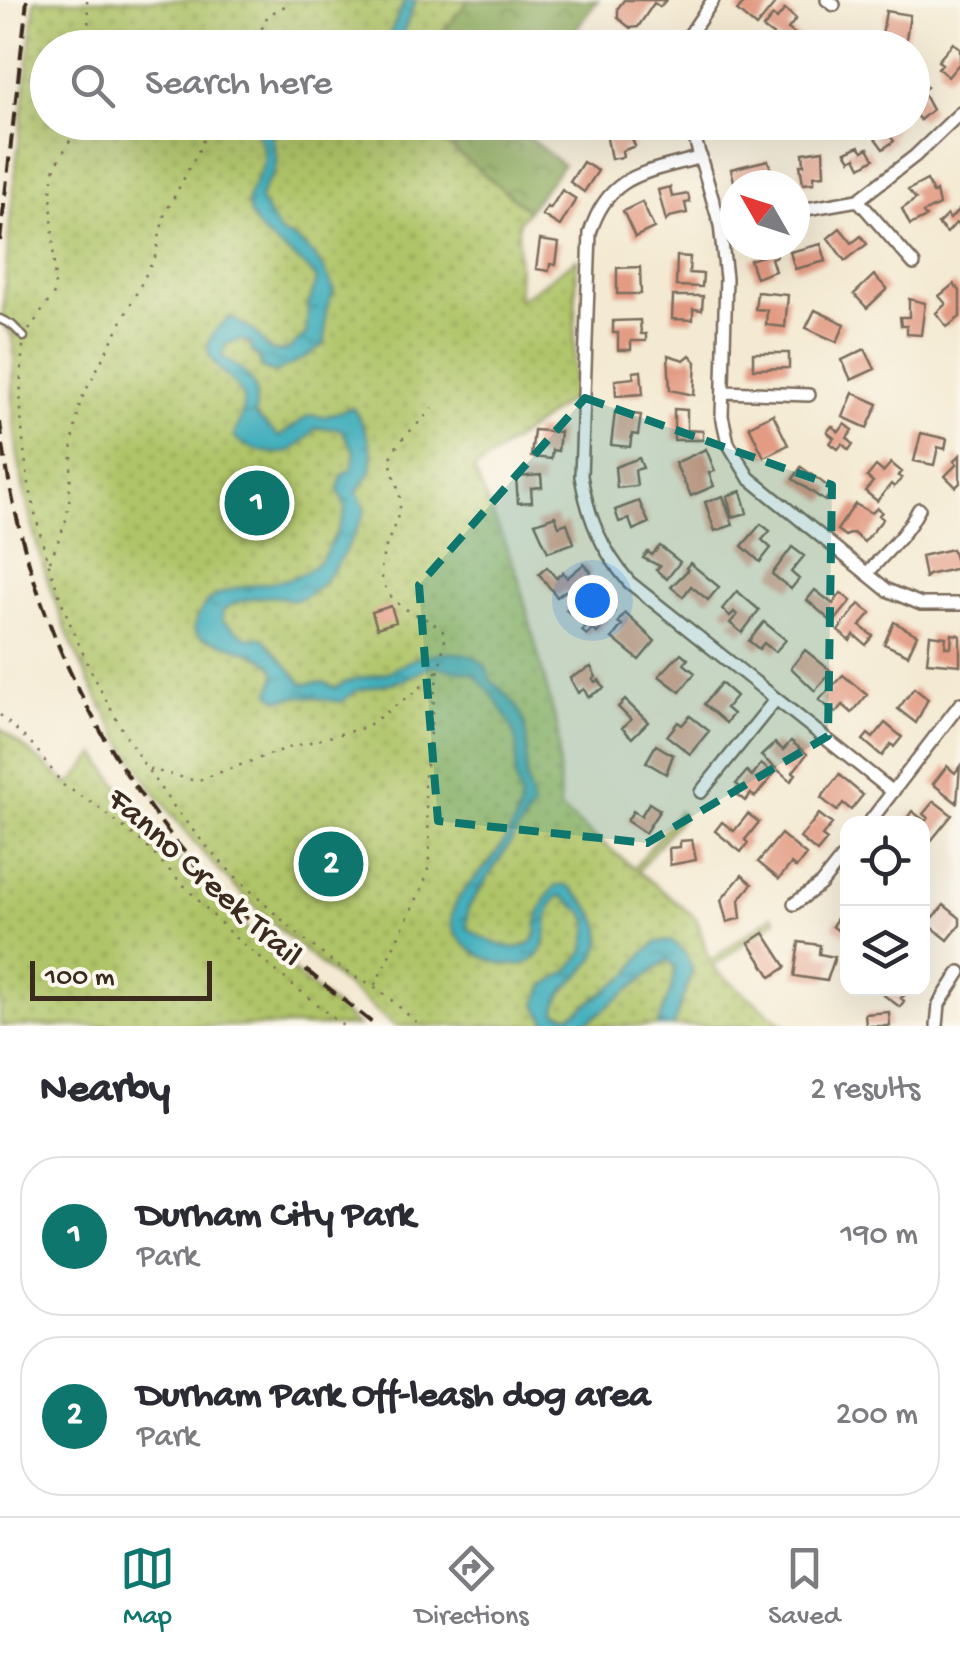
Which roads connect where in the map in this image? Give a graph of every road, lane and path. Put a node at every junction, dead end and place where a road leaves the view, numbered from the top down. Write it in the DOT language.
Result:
graph roads {
  1 [pos="87,0"];
  2 [pos="289,0"];
  3 [pos="713,0"];
  4 [pos="89,30"];
  5 [pos="261,30"];
  6 [pos="693,30"];
  7 [pos="960,113"];
  8 [pos="72,140"];
  9 [pos="203,140"];
  10 [pos="696,140"];
  11 [pos="701,156"];
  12 [pos="858,200"];
  13 [pos="810,208"];
  14 [pos="720,225"];
  15 [pos="724,260"];
  16 [pos="914,264"];
  17 [pos="0,319"];
  18 [pos="24,337"];
  19 [pos="723,392"];
  20 [pos="809,395"];
  21 [pos="432,408"];
  22 [pos="919,509"];
  23 [pos="49,562"];
  24 [pos="867,574"];
  25 [pos="960,604"];
  26 [pos="440,668"];
  27 [pos="776,699"];
  28 [pos="960,704"];
  29 [pos="0,715"];
  30 [pos="147,769"];
  31 [pos="702,792"];
  32 [pos="893,792"];
  33 [pos="874,816"];
  34 [pos="840,860"];
  35 [pos="794,904"];
  36 [pos="960,972"];
  37 [pos="374,986"];
  38 [pos="343,1026"];
  39 [pos="422,1026"];
  40 [pos="937,1026"];
  1 -- 4 [label="path"];
  2 -- 5 [label="path"];
  3 -- 6 [label="street"];
  7 -- 12 [label="street"];
  8 -- 18 [label="path, Fanno Creek Trail"];
  9 -- 23 [label="path"];
  10 -- 11 [label="street"];
  11 -- 14 [label="street"];
  11 -- 27 [label="street"];
  12 -- 13 [label="street"];
  12 -- 16 [label="street"];
  15 -- 19 [label="street"];
  17 -- 18 [label="lane"];
  18 -- 23 [label="path, Fanno Creek Trail"];
  19 -- 20 [label="street"];
  19 -- 24 [label="street"];
  21 -- 26 [label="path"];
  22 -- 24 [label="street"];
  23 -- 30 [label="path, Fanno Creek Trail"];
  24 -- 25 [label="street"];
  26 -- 30 [label="path"];
  26 -- 37 [label="path"];
  27 -- 31 [label="street"];
  27 -- 32 [label="street"];
  28 -- 32 [label="street"];
  29 -- 38 [label="path, Fanno Creek Trail"];
  30 -- 37 [label="path, Fanno Creek Trail"];
  32 -- 33 [label="street"];
  34 -- 35 [label="street"];
  36 -- 40 [label="street"];
  37 -- 39 [label="path, Fanno Creek Trail"];
}
